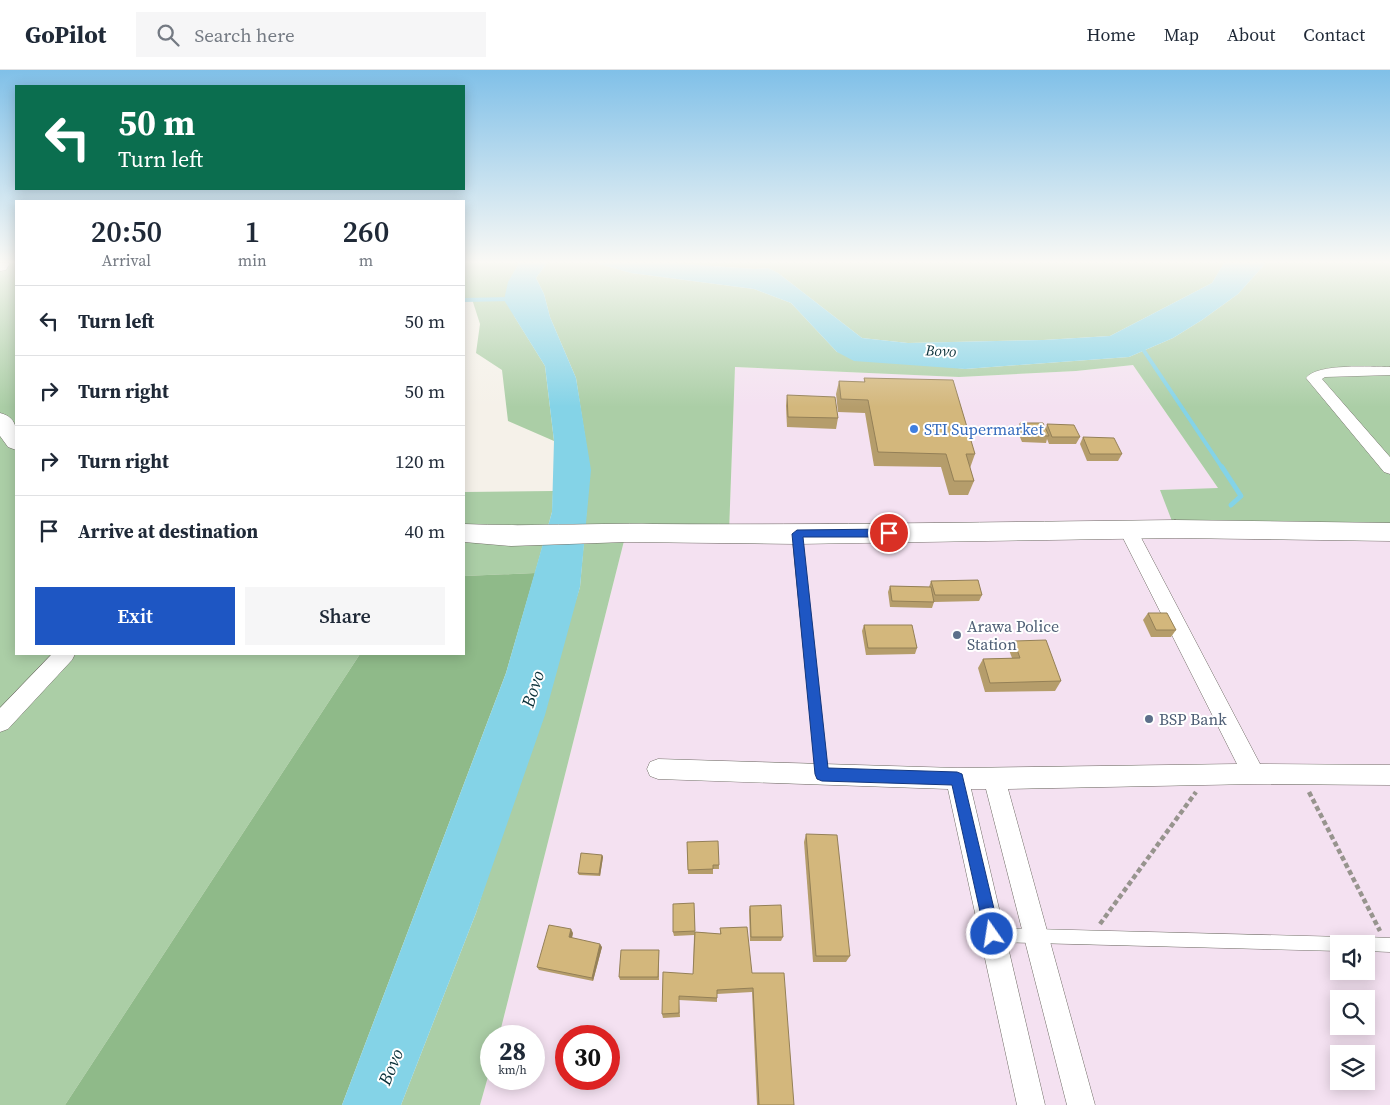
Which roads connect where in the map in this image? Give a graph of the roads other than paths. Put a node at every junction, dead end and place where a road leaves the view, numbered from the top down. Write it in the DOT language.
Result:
graph roads {
  1 [pos="1390,371"];
  2 [pos="0,420"];
  3 [pos="15,441"];
  4 [pos="1390,468"];
  5 [pos="1128,530"];
  6 [pos="1390,532"];
  7 [pos="465,533"];
  8 [pos="797,534"];
  9 [pos="63,655"];
  10 [pos="0,722"];
  11 [pos="658,769"];
  12 [pos="822,774"];
  13 [pos="1254,774"];
  14 [pos="1390,775"];
  15 [pos="994,778"];
  16 [pos="957,779"];
  17 [pos="992,934"];
  18 [pos="1036,936"];
  19 [pos="1330,944"];
  20 [pos="1375,944"];
  21 [pos="1389,945"];
  22 [pos="1031,1105"];
  23 [pos="1081,1105"];
  1 -- 4 [label="street"];
  2 -- 3 [label="main road"];
  5 -- 6 [label="main road"];
  5 -- 8 [label="main road"];
  5 -- 13 [label="street"];
  7 -- 8 [label="main road"];
  8 -- 12 [label="lane"];
  9 -- 10 [label="street"];
  11 -- 12 [label="street"];
  12 -- 16 [label="street"];
  13 -- 14 [label="street"];
  13 -- 15 [label="street"];
  15 -- 16 [label="street"];
  15 -- 18 [label="street"];
  16 -- 17 [label="street"];
  17 -- 18 [label="lane"];
  17 -- 22 [label="street"];
  18 -- 19 [label="lane"];
  18 -- 23 [label="street"];
  20 -- 21 [label="lane"];
}
